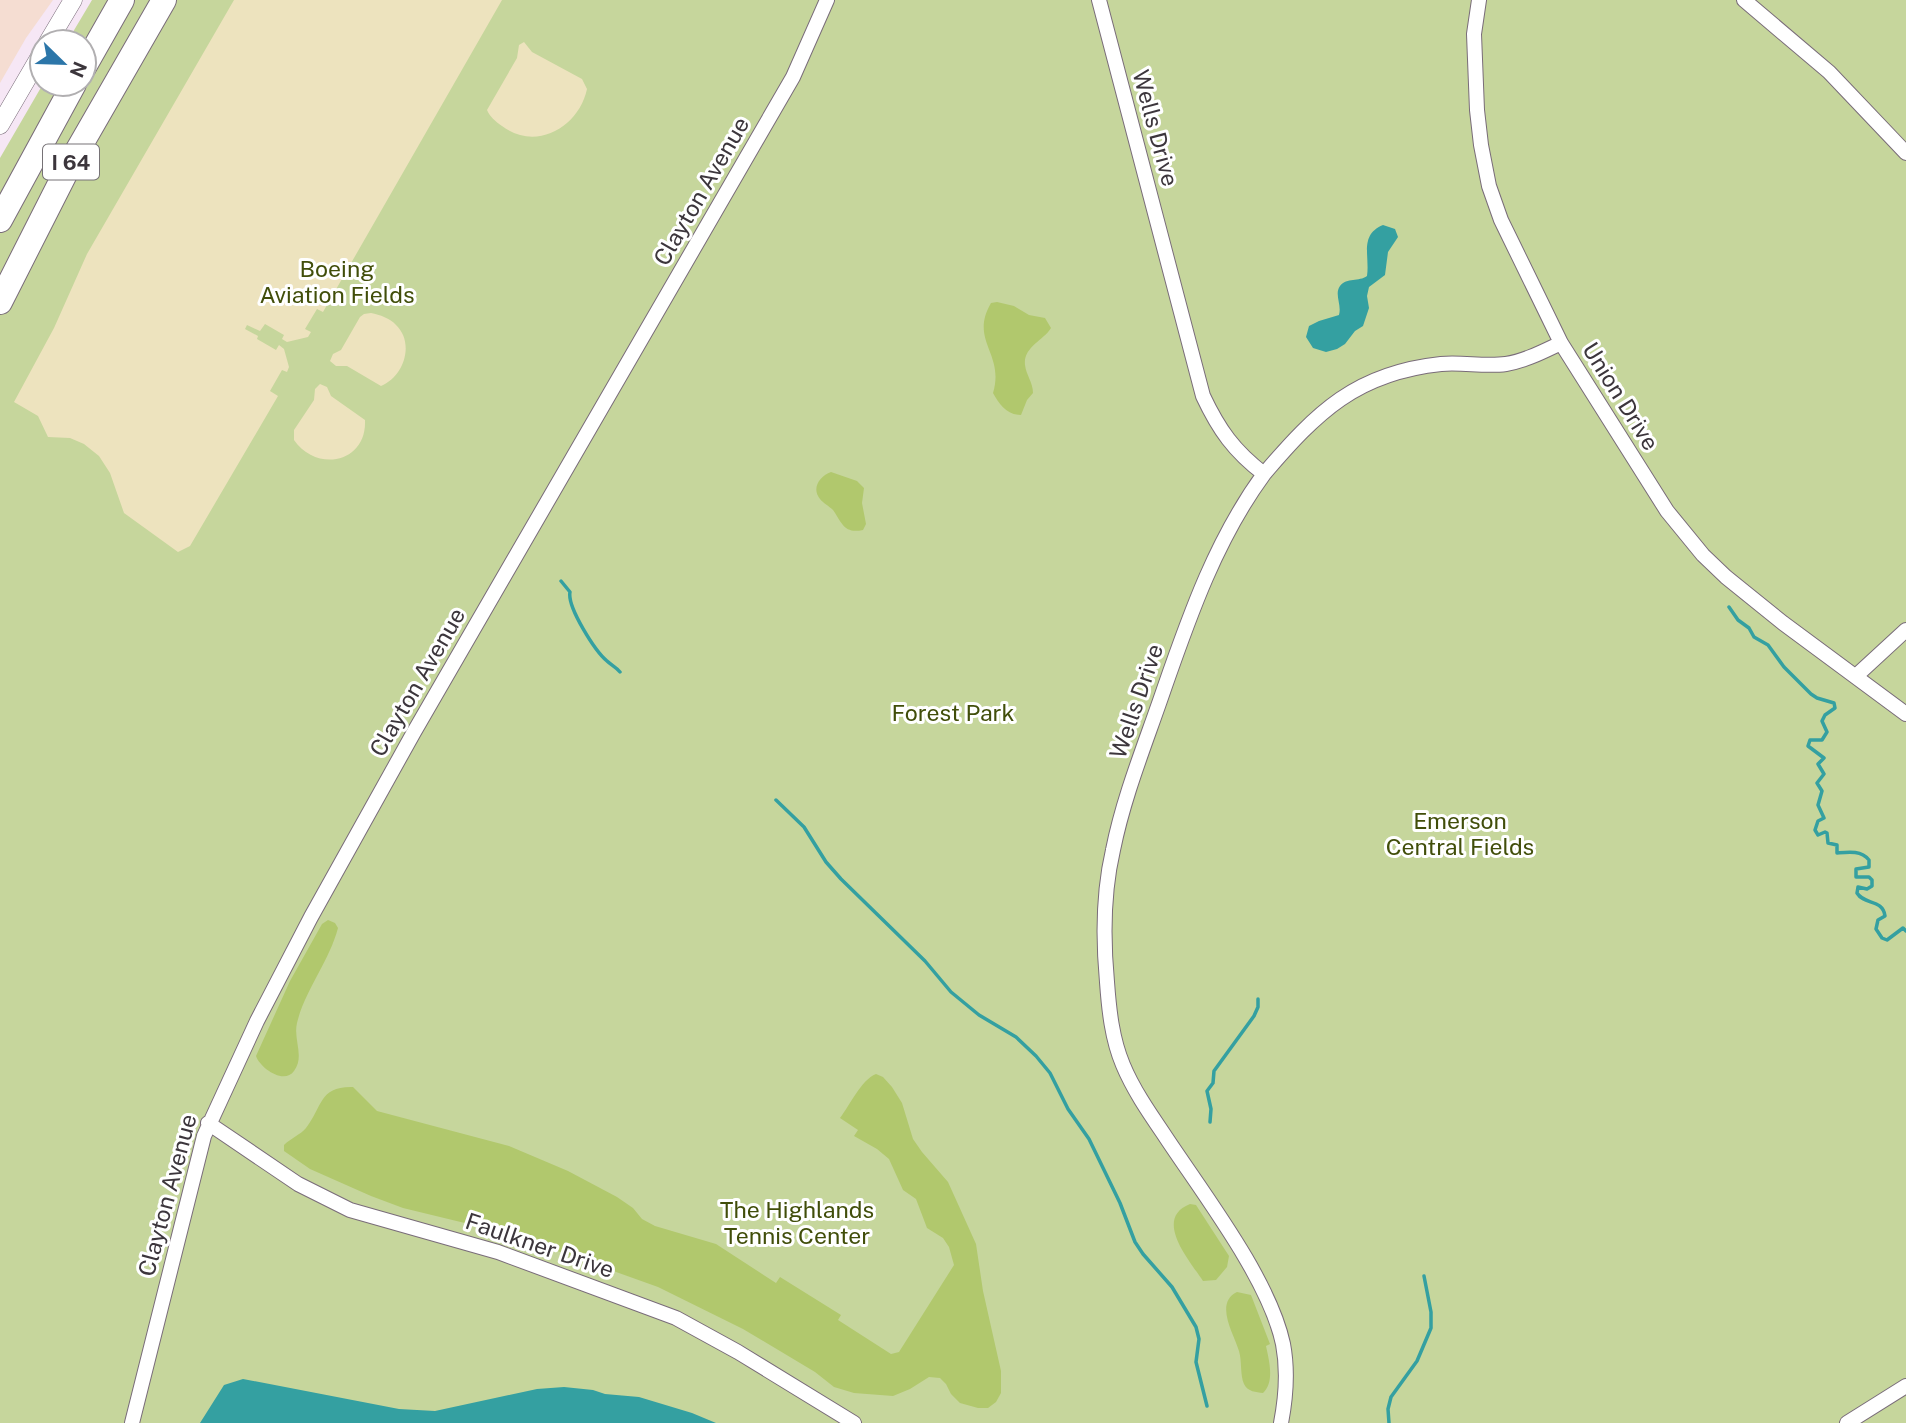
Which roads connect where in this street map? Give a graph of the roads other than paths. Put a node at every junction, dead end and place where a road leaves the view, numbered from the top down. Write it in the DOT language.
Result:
graph roads {
  1 [pos="73,0"];
  2 [pos="122,0"];
  3 [pos="164,0"];
  4 [pos="827,0"];
  5 [pos="1099,0"];
  6 [pos="1479,0"];
  7 [pos="1744,0"];
  8 [pos="56,28"];
  9 [pos="98,42"];
  10 [pos="28,77"];
  11 [pos="66,98"];
  12 [pos="0,125"];
  13 [pos="1906,153"];
  14 [pos="0,220"];
  15 [pos="0,302"];
  16 [pos="1561,343"];
  17 [pos="1264,474"];
  18 [pos="1906,629"];
  19 [pos="1856,677"];
  20 [pos="1906,714"];
  21 [pos="208,1124"];
  22 [pos="1906,1386"];
  23 [pos="132,1423"];
  24 [pos="854,1423"];
  25 [pos="1281,1423"];
  26 [pos="1847,1423"];
  1 -- 8 [label="street"];
  2 -- 9 [label="highway"];
  3 -- 15 [label="highway, I 64"];
  4 -- 21 [label="street, Clayton Avenue"];
  5 -- 17 [label="street, Wells Drive"];
  6 -- 16 [label="street, Union Drive"];
  7 -- 13 [label="street"];
  10 -- 12 [label="street"];
  11 -- 14 [label="highway, I 64"];
  16 -- 17 [label="street"];
  16 -- 19 [label="street, Union Drive"];
  17 -- 25 [label="street, Wells Drive"];
  18 -- 19 [label="street"];
  19 -- 20 [label="street, Union Drive"];
  21 -- 23 [label="street, Clayton Avenue"];
  21 -- 24 [label="street, Faulkner Drive"];
  22 -- 26 [label="street"];
}
